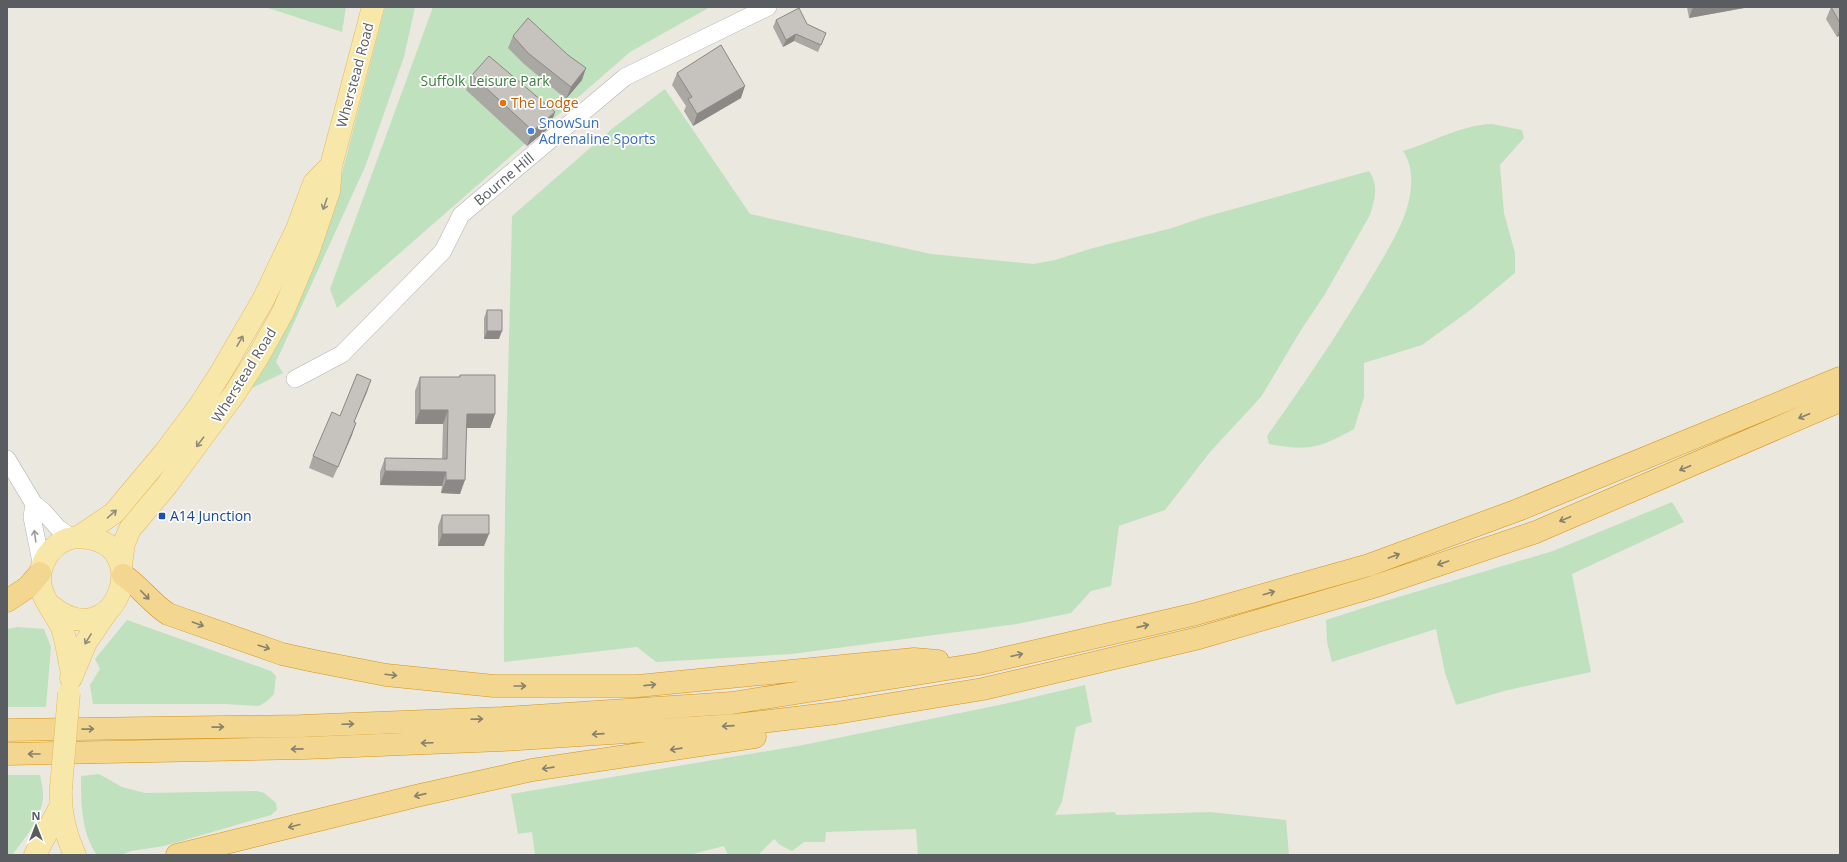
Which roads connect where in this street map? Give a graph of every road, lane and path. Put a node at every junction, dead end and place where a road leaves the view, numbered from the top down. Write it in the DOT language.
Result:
graph roads {
  1 [pos="373,7"];
  2 [pos="768,7"];
  3 [pos="331,166"];
  4 [pos="1840,378"];
  5 [pos="295,379"];
  6 [pos="1840,401"];
  7 [pos="7,458"];
  8 [pos="34,504"];
  9 [pos="76,537"];
  10 [pos="41,570"];
  11 [pos="122,570"];
  12 [pos="7,601"];
  13 [pos="51,606"];
  14 [pos="109,609"];
  15 [pos="979,664"];
  16 [pos="71,682"];
  17 [pos="836,713"];
  18 [pos="7,730"];
  19 [pos="7,754"];
  20 [pos="61,798"];
  21 [pos="34,855"];
  22 [pos="38,855"];
  23 [pos="66,855"];
  24 [pos="75,855"];
  25 [pos="177,855"];
  1 -- 3 [label="main road, Wherstead Road"];
  2 -- 5 [label="street, Bourne Hill"];
  9 -- 3 [label="main road, Wherstead Road, one-way"];
  3 -- 11 [label="main road, Wherstead Road, one-way"];
  15 -- 4 [label="highway, one-way"];
  6 -- 17 [label="highway, one-way"];
  7 -- 8 [label="street"];
  8 -- 9 [label="street"];
  10 -- 8 [label="street, one-way"];
  9 -- 10 [label="main road"];
  9 -- 11 [label="main road"];
  10 -- 12 [label="highway"];
  10 -- 13 [label="main road"];
  11 -- 14 [label="main road"];
  11 -- 15 [label="highway, one-way"];
  13 -- 14 [label="main road"];
  13 -- 16 [label="main road"];
  14 -- 16 [label="main road, one-way"];
  18 -- 15 [label="highway, one-way"];
  16 -- 20 [label="main road, bridge"];
  17 -- 19 [label="highway, one-way"];
  17 -- 25 [label="highway, one-way"];
  20 -- 21 [label="main road"];
  20 -- 24 [label="main road"];
  22 -- 23 [label="main road"];
}
